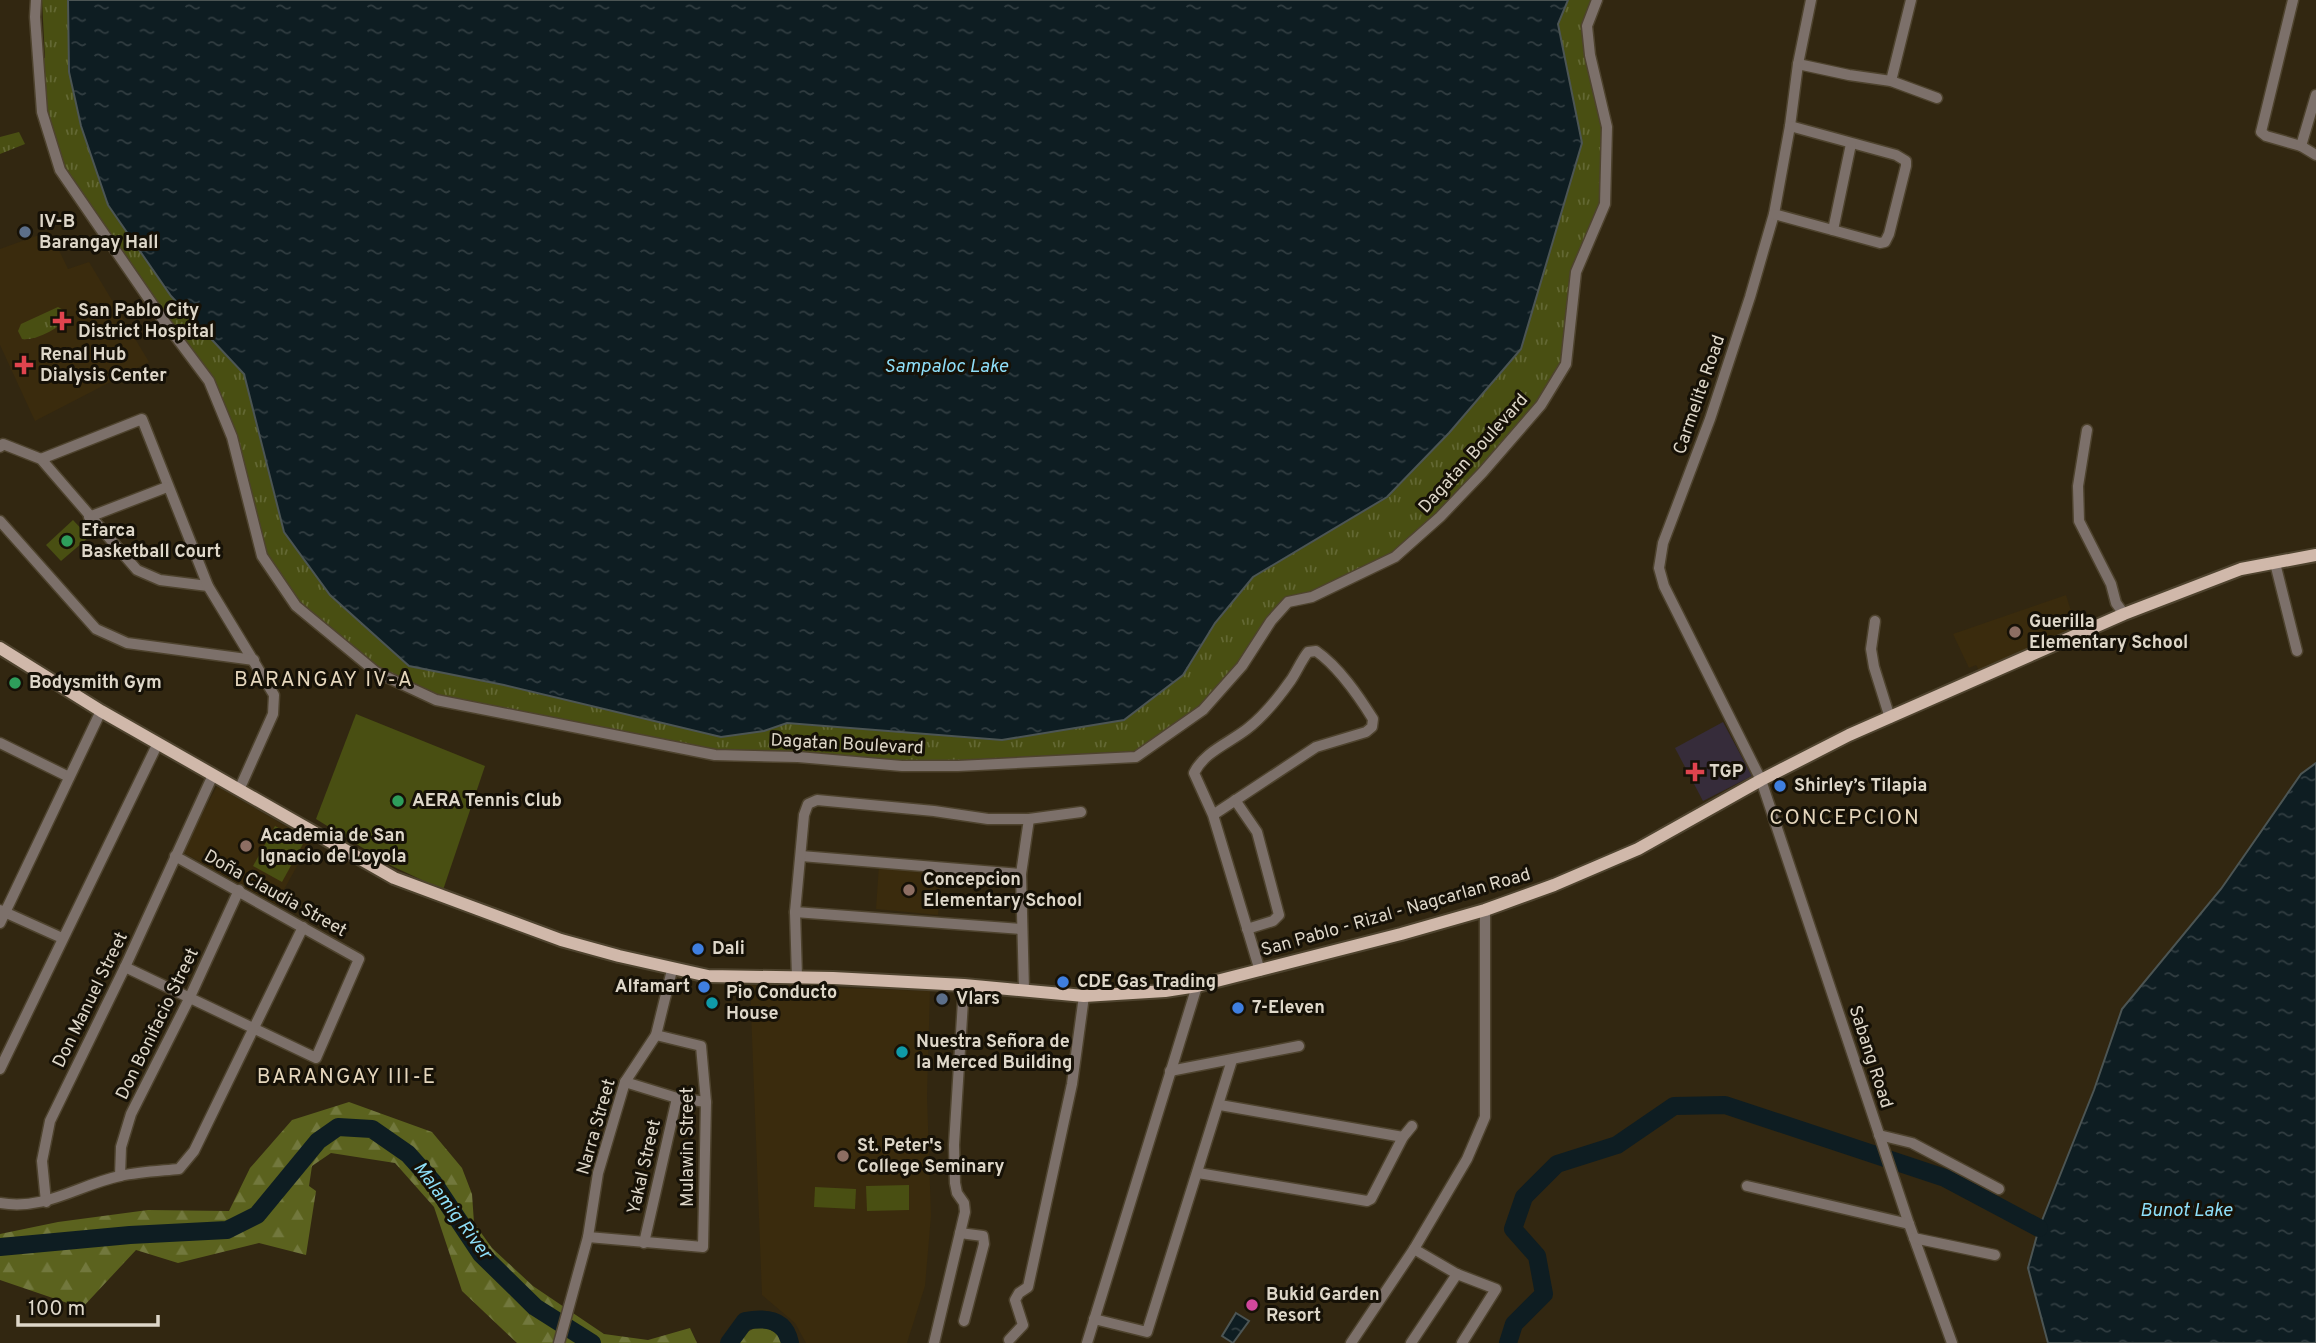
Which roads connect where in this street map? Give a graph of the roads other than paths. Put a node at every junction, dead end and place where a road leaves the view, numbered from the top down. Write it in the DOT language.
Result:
graph roads {
  1 [pos="36,0"];
  2 [pos="1597,0"];
  3 [pos="1811,0"];
  4 [pos="1911,0"];
  5 [pos="2293,0"];
  6 [pos="1798,64"];
  7 [pos="1891,81"];
  8 [pos="2316,95"];
  9 [pos="1937,98"];
  10 [pos="1790,126"];
  11 [pos="1852,144"];
  12 [pos="2301,146"];
  13 [pos="2316,155"];
  14 [pos="1774,214"];
  15 [pos="1833,230"];
  16 [pos="2087,430"];
  17 [pos="0,447"];
  18 [pos="41,459"];
  19 [pos="167,487"];
  20 [pos="89,517"];
  21 [pos="0,521"];
  22 [pos="2316,555"];
  23 [pos="2275,563"];
  24 [pos="208,586"];
  25 [pos="2124,614"];
  26 [pos="1875,621"];
  27 [pos="0,648"];
  28 [pos="2297,651"];
  29 [pos="254,660"];
  30 [pos="101,711"];
  31 [pos="1890,718"];
  32 [pos="0,743"];
  33 [pos="158,743"];
  34 [pos="213,775"];
  35 [pos="69,776"];
  36 [pos="1761,780"];
  37 [pos="239,790"];
  38 [pos="1235,800"];
  39 [pos="1081,812"];
  40 [pos="1213,815"];
  41 [pos="1029,819"];
  42 [pos="175,856"];
  43 [pos="801,856"];
  44 [pos="1021,874"];
  45 [pos="239,890"];
  46 [pos="1485,910"];
  47 [pos="3,911"];
  48 [pos="796,912"];
  49 [pos="0,923"];
  50 [pos="303,927"];
  51 [pos="1021,929"];
  52 [pos="1247,929"];
  53 [pos="62,938"];
  54 [pos="125,967"];
  55 [pos="672,970"];
  56 [pos="1260,971"];
  57 [pos="797,977"];
  58 [pos="964,985"];
  59 [pos="1197,986"];
  60 [pos="1024,990"];
  61 [pos="1084,996"];
  62 [pos="189,999"];
  63 [pos="252,1029"];
  64 [pos="656,1035"];
  65 [pos="1299,1046"];
  66 [pos="1232,1060"];
  67 [pos="0,1069"];
  68 [pos="1170,1071"];
  69 [pos="625,1082"];
  70 [pos="677,1098"];
  71 [pos="706,1102"];
  72 [pos="1220,1105"];
  73 [pos="1412,1126"];
  74 [pos="1879,1135"];
  75 [pos="1403,1138"];
  76 [pos="1198,1173"];
  77 [pos="120,1176"];
  78 [pos="1747,1186"];
  79 [pos="1999,1189"];
  80 [pos="47,1202"];
  81 [pos="0,1203"];
  82 [pos="1909,1224"];
  83 [pos="960,1233"];
  84 [pos="588,1237"];
  85 [pos="1914,1238"];
  86 [pos="644,1243"];
  87 [pos="1415,1249"];
  88 [pos="1995,1255"];
  89 [pos="1457,1274"];
  90 [pos="1094,1319"];
  91 [pos="964,1321"];
  92 [pos="1009,1340"];
  93 [pos="559,1343"];
  94 [pos="934,1343"];
  95 [pos="1087,1343"];
  96 [pos="1352,1343"];
  97 [pos="1411,1343"];
  98 [pos="1462,1343"];
  99 [pos="1952,1343"];
  1 -- 2 [label="street, Dagatan Boulevard"];
  3 -- 6 [label="street, Carmelite Road"];
  4 -- 7 [label="street"];
  5 -- 12 [label="street"];
  6 -- 7 [label="street"];
  6 -- 10 [label="street, Carmelite Road"];
  7 -- 9 [label="street"];
  8 -- 12 [label="street"];
  10 -- 11 [label="street"];
  10 -- 14 [label="street, Carmelite Road"];
  11 -- 15 [label="street"];
  11 -- 15 [label="street"];
  12 -- 13 [label="street"];
  14 -- 15 [label="street"];
  14 -- 36 [label="street, Carmelite Road"];
  16 -- 25 [label="street"];
  17 -- 18 [label="street"];
  18 -- 19 [label="street"];
  18 -- 20 [label="street"];
  19 -- 20 [label="street"];
  19 -- 24 [label="street"];
  20 -- 24 [label="street"];
  21 -- 29 [label="street"];
  22 -- 23 [label="main road, San Pablo - Rizal - Nagcarlan Road"];
  23 -- 25 [label="main road, San Pablo - Rizal - Nagcarlan Road"];
  23 -- 28 [label="street"];
  24 -- 29 [label="street"];
  25 -- 31 [label="main road, San Pablo - Rizal - Nagcarlan Road"];
  26 -- 31 [label="street"];
  27 -- 30 [label="main road, San Pablo - Rizal - Nagcarlan Road"];
  29 -- 37 [label="street"];
  30 -- 33 [label="main road, San Pablo - Rizal - Nagcarlan Road"];
  30 -- 35 [label="street"];
  31 -- 36 [label="main road, San Pablo - Rizal - Nagcarlan Road"];
  32 -- 35 [label="street"];
  33 -- 34 [label="main road, San Pablo - Rizal - Nagcarlan Road"];
  33 -- 53 [label="street"];
  34 -- 37 [label="main road, San Pablo - Rizal - Nagcarlan Road"];
  34 -- 42 [label="street, Don Manuel Street"];
  35 -- 47 [label="street"];
  36 -- 46 [label="main road, San Pablo - Rizal - Nagcarlan Road"];
  36 -- 74 [label="street, Sabang Road"];
  37 -- 55 [label="main road, San Pablo - Rizal - Nagcarlan Road"];
  38 -- 40 [label="street"];
  38 -- 40 [label="street"];
  38 -- 52 [label="street"];
  39 -- 41 [label="street"];
  40 -- 52 [label="street"];
  41 -- 43 [label="street"];
  41 -- 44 [label="street"];
  42 -- 45 [label="street, Doña Claudia Street"];
  42 -- 54 [label="street, Don Manuel Street"];
  43 -- 44 [label="street"];
  43 -- 48 [label="street"];
  44 -- 51 [label="street"];
  45 -- 50 [label="street, Doña Claudia Street"];
  45 -- 62 [label="street, Don Bonifacio Street"];
  46 -- 56 [label="main road, San Pablo - Rizal - Nagcarlan Road"];
  46 -- 87 [label="street"];
  47 -- 49 [label="street"];
  47 -- 53 [label="street"];
  48 -- 51 [label="street"];
  48 -- 57 [label="street"];
  50 -- 63 [label="street"];
  50 -- 63 [label="street, Doña Claudia Street"];
  51 -- 60 [label="street"];
  52 -- 56 [label="street"];
  53 -- 67 [label="street"];
  54 -- 62 [label="street"];
  54 -- 80 [label="street, Don Manuel Street"];
  55 -- 57 [label="main road, San Pablo - Rizal - Nagcarlan Road"];
  55 -- 64 [label="street, Narra Street"];
  56 -- 59 [label="main road, San Pablo - Rizal - Nagcarlan Road"];
  57 -- 58 [label="main road, San Pablo - Rizal - Nagcarlan Road"];
  58 -- 60 [label="main road, San Pablo - Rizal - Nagcarlan Road"];
  58 -- 83 [label="street"];
  59 -- 61 [label="main road, San Pablo - Rizal - Nagcarlan Road"];
  59 -- 68 [label="street"];
  60 -- 61 [label="main road, San Pablo - Rizal - Nagcarlan Road"];
  61 -- 92 [label="street"];
  62 -- 63 [label="street"];
  62 -- 77 [label="street, Don Bonifacio Street"];
  63 -- 77 [label="street"];
  64 -- 69 [label="street, Narra Street"];
  64 -- 71 [label="street, Mulawin Street"];
  65 -- 66 [label="street"];
  66 -- 68 [label="street"];
  66 -- 72 [label="street"];
  68 -- 90 [label="street"];
  69 -- 70 [label="street"];
  69 -- 84 [label="street, Narra Street"];
  70 -- 71 [label="street"];
  70 -- 86 [label="street, Yakal Street"];
  71 -- 86 [label="street, Mulawin Street"];
  72 -- 75 [label="street"];
  72 -- 76 [label="street"];
  73 -- 75 [label="street"];
  74 -- 79 [label="street"];
  74 -- 82 [label="street, Sabang Road"];
  75 -- 76 [label="street"];
  76 -- 90 [label="street"];
  77 -- 80 [label="street"];
  78 -- 82 [label="street"];
  80 -- 81 [label="street"];
  82 -- 85 [label="street, Sabang Road"];
  83 -- 91 [label="street"];
  83 -- 94 [label="street"];
  84 -- 86 [label="street"];
  84 -- 93 [label="street, Narra Street"];
  85 -- 88 [label="street"];
  85 -- 99 [label="street, Sabang Road"];
  87 -- 89 [label="street"];
  87 -- 96 [label="street"];
  89 -- 97 [label="street"];
  89 -- 98 [label="street"];
  90 -- 95 [label="street"];
}
